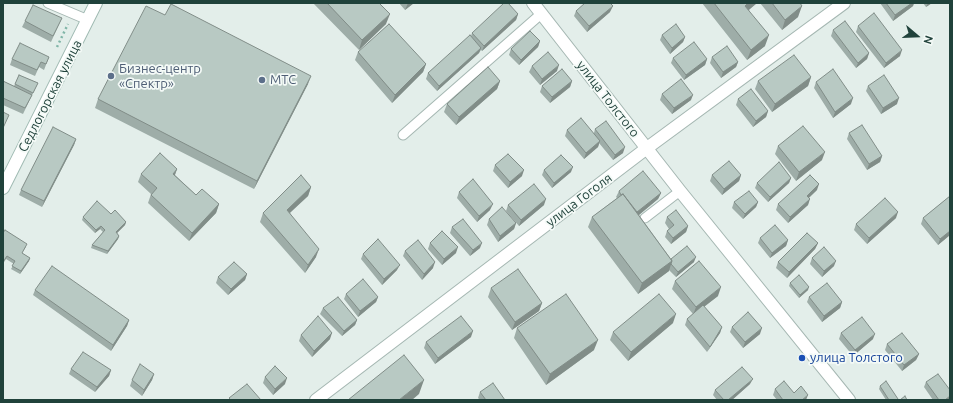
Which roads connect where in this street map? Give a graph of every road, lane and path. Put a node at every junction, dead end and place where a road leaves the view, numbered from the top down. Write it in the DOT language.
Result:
graph roads {
  1 [pos="48,3"];
  2 [pos="96,3"];
  3 [pos="533,3"];
  4 [pos="844,3"];
  5 [pos="541,14"];
  6 [pos="88,20"];
  7 [pos="403,135"];
  8 [pos="647,148"];
  9 [pos="3,188"];
  10 [pos="680,191"];
  11 [pos="645,218"];
  12 [pos="316,400"];
  13 [pos="849,400"];
  1 -- 6 [label="lane"];
  2 -- 6 [label="street, Седлогорская улица"];
  3 -- 5 [label="street, улица Толстого"];
  4 -- 8 [label="street, улица Гоголя"];
  5 -- 7 [label="lane"];
  5 -- 8 [label="street, улица Толстого"];
  6 -- 9 [label="street, Седлогорская улица"];
  8 -- 10 [label="street, улица Толстого"];
  8 -- 12 [label="street, улица Гоголя"];
  10 -- 11 [label="lane"];
  10 -- 13 [label="street, улица Толстого"];
}
